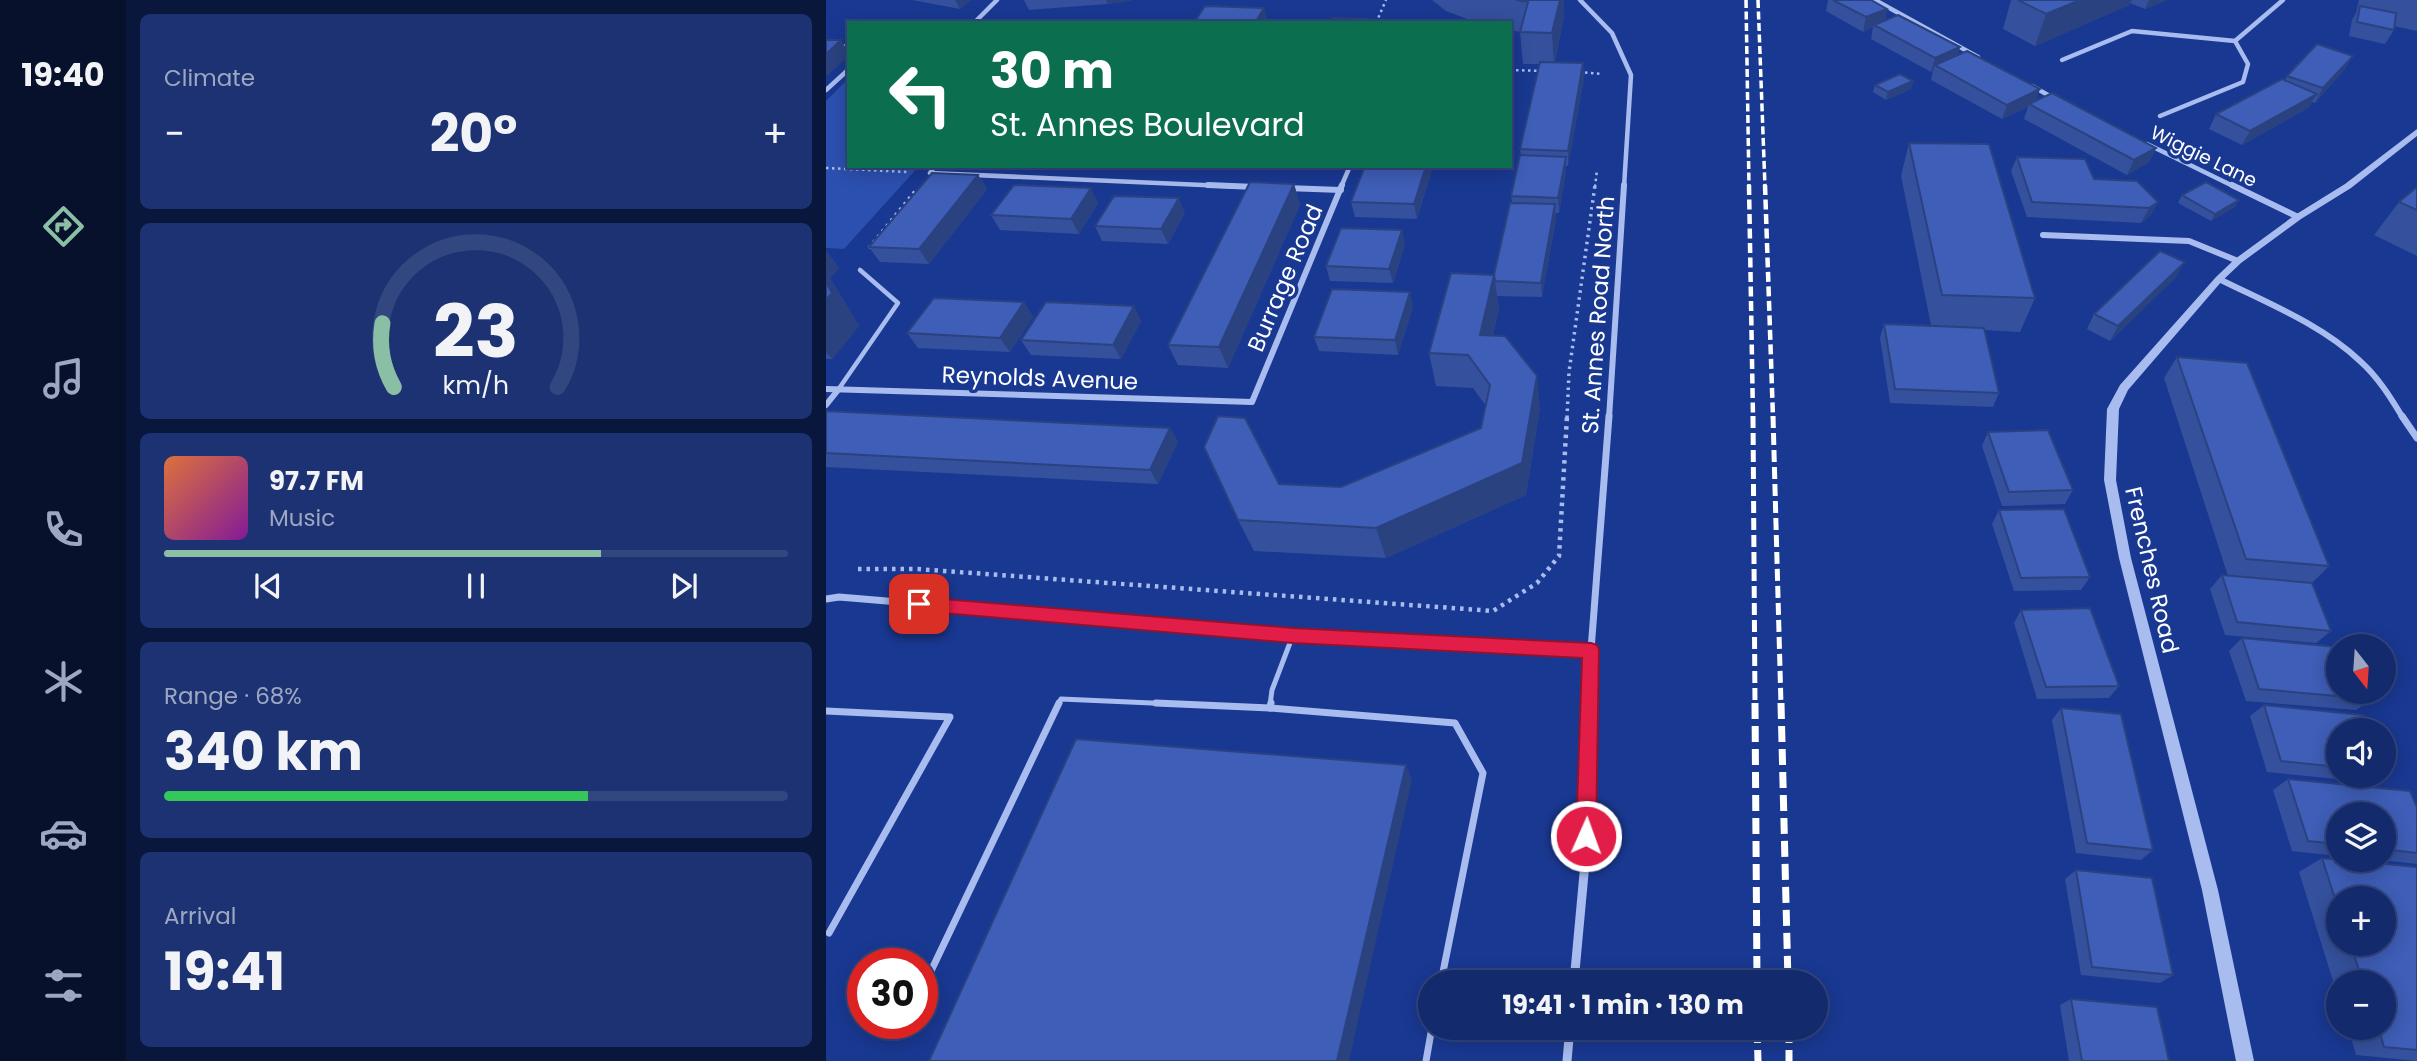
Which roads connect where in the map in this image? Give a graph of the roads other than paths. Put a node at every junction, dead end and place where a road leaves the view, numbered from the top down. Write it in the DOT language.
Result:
graph roads {
  1 [pos="997,0"];
  2 [pos="1580,0"];
  3 [pos="1875,0"];
  4 [pos="2283,0"];
  5 [pos="976,21"];
  6 [pos="2235,41"];
  7 [pos="826,45"];
  8 [pos="847,47"];
  9 [pos="2062,60"];
  10 [pos="1990,64"];
  11 [pos="847,71"];
  12 [pos="2027,84"];
  13 [pos="826,90"];
  14 [pos="2063,103"];
  15 [pos="2160,116"];
  16 [pos="2417,132"];
  17 [pos="2135,138"];
  18 [pos="934,168"];
  19 [pos="1349,168"];
  20 [pos="1259,187"];
  21 [pos="1272,187"];
  22 [pos="1341,190"];
  23 [pos="2298,217"];
  24 [pos="2043,235"];
  25 [pos="2238,261"];
  26 [pos="860,271"];
  27 [pos="2219,279"];
  28 [pos="826,389"];
  29 [pos="838,390"];
  30 [pos="1252,402"];
  31 [pos="826,405"];
  32 [pos="2417,438"];
  33 [pos="826,599"];
  34 [pos="1293,635"];
  35 [pos="1591,650"];
  36 [pos="1270,708"];
  37 [pos="826,711"];
  38 [pos="829,933"];
  39 [pos="938,956"];
  40 [pos="1443,970"];
  41 [pos="1575,970"];
  42 [pos="1430,1040"];
  43 [pos="1569,1040"];
  44 [pos="1426,1061"];
  45 [pos="1567,1061"];
  46 [pos="2245,1061"];
  1 -- 5 [label="street"];
  2 -- 35 [label="street, St. Annes Road North"];
  3 -- 10 [label="street"];
  4 -- 6 [label="street"];
  6 -- 9 [label="street"];
  6 -- 15 [label="street"];
  7 -- 8 [label="street"];
  11 -- 13 [label="street"];
  12 -- 14 [label="street"];
  16 -- 23 [label="street, Frenches Road"];
  17 -- 23 [label="street, Wiggie Lane"];
  18 -- 20 [label="street"];
  19 -- 22 [label="street, Burrage Road"];
  21 -- 22 [label="street"];
  22 -- 30 [label="street, Burrage Road"];
  23 -- 25 [label="street, Frenches Road"];
  24 -- 25 [label="street"];
  25 -- 27 [label="street, Frenches Road"];
  26 -- 29 [label="lane"];
  27 -- 32 [label="street"];
  27 -- 46 [label="street, Frenches Road"];
  28 -- 29 [label="street, Reynolds Avenue"];
  29 -- 30 [label="street, Reynolds Avenue"];
  29 -- 31 [label="street"];
  33 -- 34 [label="street"];
  34 -- 35 [label="street"];
  34 -- 36 [label="lane"];
  35 -- 41 [label="street, St. Annes Road North"];
  36 -- 39 [label="lane"];
  36 -- 40 [label="lane"];
  37 -- 38 [label="lane"];
  42 -- 44 [label="lane"];
  43 -- 45 [label="street"];
}
